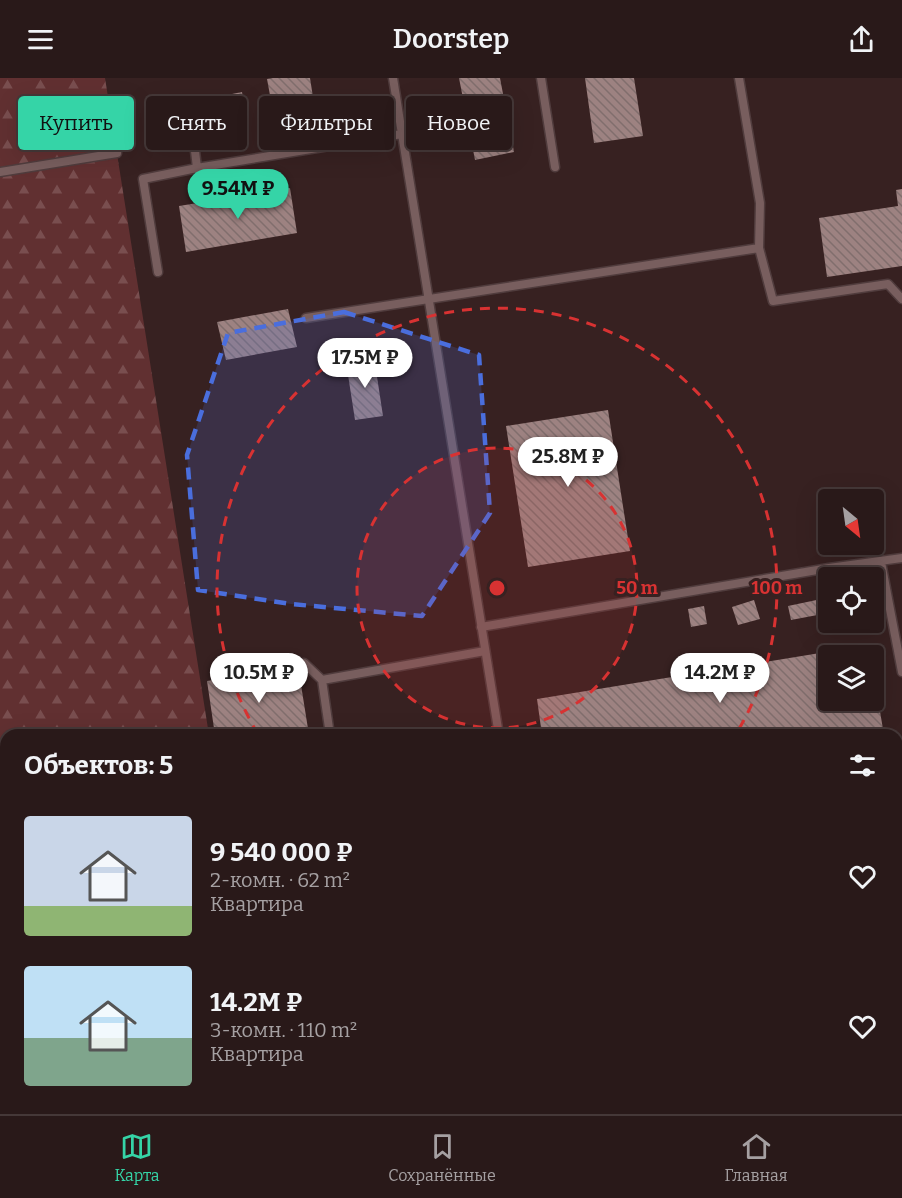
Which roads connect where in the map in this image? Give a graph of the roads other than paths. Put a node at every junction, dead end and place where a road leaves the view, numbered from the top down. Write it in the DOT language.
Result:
graph roads {
  1 [pos="393,78"];
  2 [pos="542,78"];
  3 [pos="739,78"];
  4 [pos="402,134"];
  5 [pos="195,150"];
  6 [pos="117,153"];
  7 [pos="555,167"];
  8 [pos="197,168"];
  9 [pos="0,172"];
  10 [pos="759,248"];
  11 [pos="158,272"];
  12 [pos="902,299"];
  13 [pos="429,300"];
  14 [pos="306,318"];
  15 [pos="902,558"];
  16 [pos="881,562"];
  17 [pos="482,627"];
  18 [pos="485,651"];
  19 [pos="239,672"];
  20 [pos="902,672"];
  21 [pos="322,680"];
  22 [pos="329,729"];
  23 [pos="498,729"];
  1 -- 4 [label="lane"];
  2 -- 7 [label="lane"];
  3 -- 10 [label="lane"];
  4 -- 8 [label="lane"];
  4 -- 13 [label="lane"];
  5 -- 8 [label="lane"];
  6 -- 9 [label="lane"];
  8 -- 11 [label="lane"];
  10 -- 12 [label="lane"];
  10 -- 13 [label="lane"];
  13 -- 14 [label="lane"];
  13 -- 17 [label="lane"];
  15 -- 16 [label="lane"];
  16 -- 17 [label="lane"];
  16 -- 20 [label="lane"];
  17 -- 18 [label="lane"];
  18 -- 21 [label="lane"];
  18 -- 23 [label="lane"];
  19 -- 21 [label="lane"];
  21 -- 22 [label="lane"];
}
